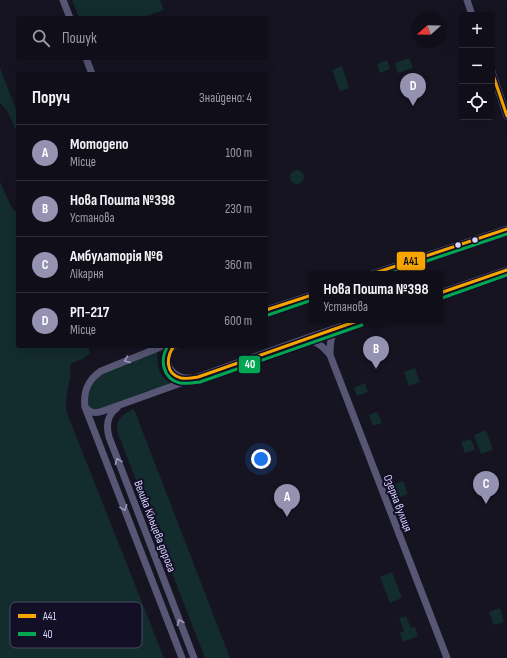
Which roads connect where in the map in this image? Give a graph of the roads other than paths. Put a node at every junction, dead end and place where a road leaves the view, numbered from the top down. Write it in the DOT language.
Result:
graph roads {
  1 [pos="63,0"];
  2 [pos="467,0"];
  3 [pos="471,12"];
  4 [pos="69,16"];
  5 [pos="87,60"];
  6 [pos="91,72"];
  7 [pos="495,81"];
  8 [pos="507,116"];
  9 [pos="507,229"];
  10 [pos="507,270"];
  11 [pos="381,271"];
  12 [pos="443,292"];
  13 [pos="309,295"];
  14 [pos="268,309"];
  15 [pos="351,323"];
  16 [pos="342,326"];
  17 [pos="304,339"];
  18 [pos="159,348"];
  19 [pos="173,348"];
  20 [pos="330,355"];
  21 [pos="198,377"];
  22 [pos="120,406"];
  23 [pos="85,407"];
  24 [pos="182,658"];
  25 [pos="194,658"];
  26 [pos="447,658"];
  1 -- 4 [label="main road"];
  2 -- 3 [label="main road"];
  5 -- 6 [label="main road"];
  7 -- 8 [label="main road"];
  9 -- 11 [label="main road"];
  10 -- 12 [label="main road"];
  13 -- 14 [label="main road"];
  15 -- 16 [label="main road"];
  16 -- 17 [label="main road"];
  16 -- 20 [label="main road"];
  17 -- 20 [label="main road"];
  17 -- 21 [label="main road"];
  18 -- 23 [label="main road, one-way"];
  19 -- 21 [label="main road"];
  20 -- 26 [label="main road, Озерна вулиця"];
  21 -- 22 [label="main road"];
  22 -- 23 [label="main road"];
  25 -- 22 [label="main road, Велика Кільцева дорога, one-way"];
  23 -- 24 [label="main road, Велика Кільцева дорога, one-way"];
}
